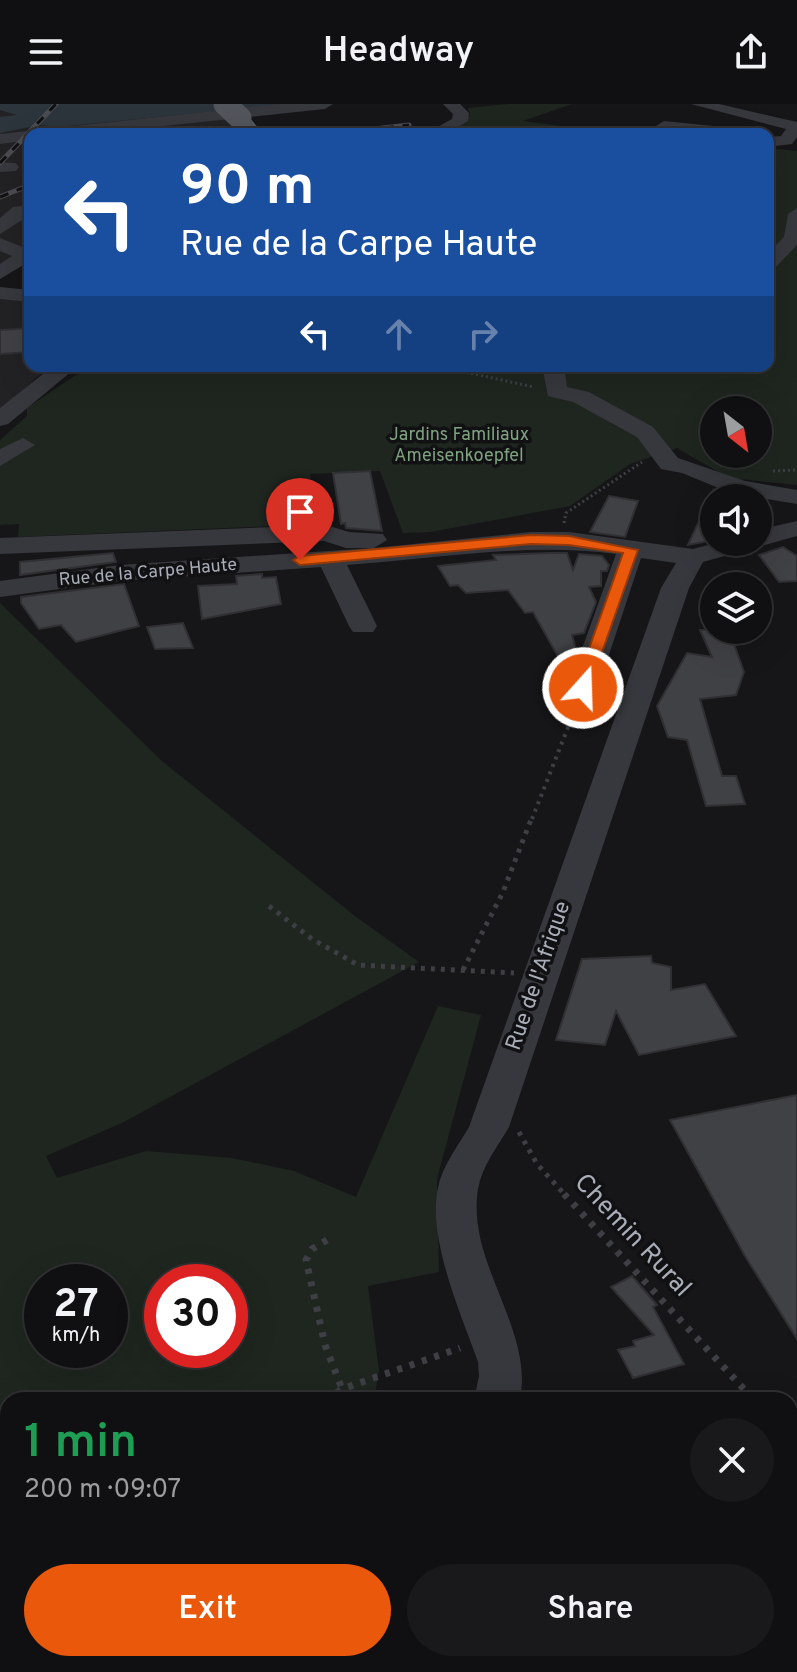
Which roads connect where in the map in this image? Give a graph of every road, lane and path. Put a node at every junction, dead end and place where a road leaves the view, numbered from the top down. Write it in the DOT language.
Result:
graph roads {
  1 [pos="325,104"];
  2 [pos="451,104"];
  3 [pos="701,105"];
  4 [pos="669,126"];
  5 [pos="100,128"];
  6 [pos="445,128"];
  7 [pos="694,128"];
  8 [pos="792,136"];
  9 [pos="24,139"];
  10 [pos="2,153"];
  11 [pos="0,209"];
  12 [pos="24,211"];
  13 [pos="24,216"];
  14 [pos="792,216"];
  15 [pos="2,241"];
  16 [pos="24,254"];
  17 [pos="24,256"];
  18 [pos="774,258"];
  19 [pos="0,273"];
  20 [pos="24,289"];
  21 [pos="0,291"];
  22 [pos="24,295"];
  23 [pos="59,372"];
  24 [pos="466,372"];
  25 [pos="554,372"];
  26 [pos="575,372"];
  27 [pos="556,391"];
  28 [pos="581,397"];
  29 [pos="0,419"];
  30 [pos="23,445"];
  31 [pos="0,459"];
  32 [pos="670,464"];
  33 [pos="797,497"];
  34 [pos="566,513"];
  35 [pos="797,522"];
  36 [pos="772,532"];
  37 [pos="0,546"];
  38 [pos="438,549"];
  39 [pos="631,550"];
  40 [pos="700,555"];
  41 [pos="693,557"];
  42 [pos="330,558"];
  43 [pos="0,589"];
  44 [pos="363,626"];
  45 [pos="583,688"];
  46 [pos="269,906"];
  47 [pos="463,970"];
  48 [pos="540,974"];
  49 [pos="500,1086"];
  50 [pos="327,1240"];
  51 [pos="492,1337"];
  52 [pos="342,1389"];
  53 [pos="338,1392"];
  54 [pos="499,1392"];
  55 [pos="747,1392"];
  1 -- 5 [label="street"];
  2 -- 6 [label="street"];
  3 -- 4 [label="street"];
  3 -- 8 [label="street"];
  4 -- 7 [label="street"];
  9 -- 10 [label="street"];
  11 -- 12 [label="street"];
  13 -- 15 [label="street"];
  14 -- 18 [label="street"];
  15 -- 16 [label="street"];
  17 -- 19 [label="street"];
  20 -- 21 [label="street"];
  21 -- 22 [label="street"];
  23 -- 29 [label="street"];
  24 -- 27 [label="path"];
  25 -- 27 [label="street"];
  26 -- 28 [label="street"];
  27 -- 28 [label="street"];
  28 -- 32 [label="street"];
  30 -- 31 [label="street"];
  32 -- 33 [label="street"];
  32 -- 34 [label="path"];
  35 -- 36 [label="street"];
  37 -- 38 [label="street"];
  38 -- 39 [label="street, Rue de la Carpe Haute"];
  38 -- 42 [label="street, Rue de la Carpe Haute"];
  39 -- 41 [label="street, Rue de la Carpe Haute"];
  39 -- 45 [label="street"];
  40 -- 41 [label="street, Rue de la Carpe Haute"];
  41 -- 48 [label="street, Rue de l'Afrique"];
  42 -- 43 [label="street, Rue de la Carpe Haute"];
  42 -- 44 [label="street"];
  45 -- 47 [label="path"];
  46 -- 47 [label="path"];
  47 -- 48 [label="path"];
  48 -- 49 [label="street, Rue de l'Afrique"];
  49 -- 51 [label="street, Rue de l'Afrique"];
  49 -- 55 [label="path, Chemin Rural"];
  50 -- 52 [label="path"];
  51 -- 52 [label="path"];
  51 -- 54 [label="street, Rue de l'Afrique"];
  52 -- 53 [label="path"];
}
